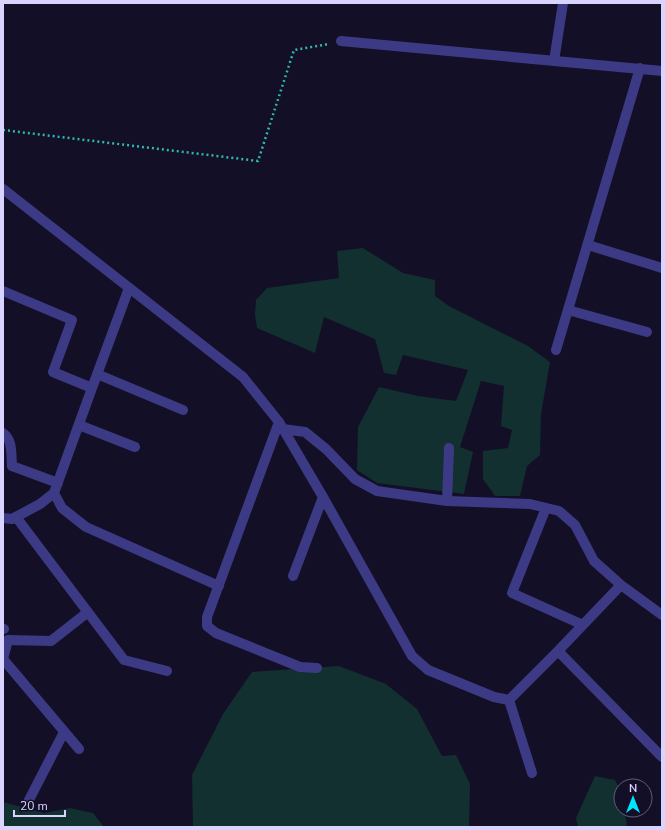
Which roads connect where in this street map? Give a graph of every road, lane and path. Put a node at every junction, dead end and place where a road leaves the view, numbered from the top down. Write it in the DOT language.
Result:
graph roads {
  1 [pos="563,3"];
  2 [pos="341,41"];
  3 [pos="554,61"];
  4 [pos="640,68"];
  5 [pos="662,71"];
  6 [pos="3,130"];
  7 [pos="3,190"];
  8 [pos="588,245"];
  9 [pos="662,268"];
  10 [pos="129,288"];
  11 [pos="3,291"];
  12 [pos="568,310"];
  13 [pos="647,332"];
  14 [pos="556,350"];
  15 [pos="97,374"];
  16 [pos="92,388"];
  17 [pos="183,410"];
  18 [pos="79,425"];
  19 [pos="281,426"];
  20 [pos="3,433"];
  21 [pos="135,447"];
  22 [pos="449,448"];
  23 [pos="58,483"];
  24 [pos="54,493"];
  25 [pos="323,497"];
  26 [pos="447,501"];
  27 [pos="546,508"];
  28 [pos="16,517"];
  29 [pos="3,518"];
  30 [pos="293,576"];
  31 [pos="621,585"];
  32 [pos="218,586"];
  33 [pos="88,612"];
  34 [pos="662,615"];
  35 [pos="583,625"];
  36 [pos="558,651"];
  37 [pos="317,668"];
  38 [pos="167,671"];
  39 [pos="509,700"];
  40 [pos="64,732"];
  41 [pos="79,749"];
  42 [pos="662,757"];
  43 [pos="532,772"];
  44 [pos="29,800"];
  1 -- 3 [label="street"];
  2 -- 3 [label="street"];
  2 -- 6 [label="path"];
  3 -- 4 [label="street"];
  4 -- 5 [label="street"];
  4 -- 8 [label="street"];
  7 -- 10 [label="street"];
  8 -- 9 [label="street"];
  8 -- 12 [label="street"];
  10 -- 15 [label="street"];
  10 -- 19 [label="street"];
  11 -- 16 [label="street"];
  12 -- 13 [label="street"];
  12 -- 14 [label="street"];
  15 -- 16 [label="street"];
  15 -- 17 [label="street"];
  16 -- 18 [label="street"];
  18 -- 21 [label="street"];
  18 -- 23 [label="street"];
  19 -- 25 [label="street"];
  19 -- 26 [label="street"];
  19 -- 32 [label="street"];
  20 -- 23 [label="street"];
  22 -- 26 [label="street"];
  23 -- 24 [label="street"];
  24 -- 28 [label="street"];
  24 -- 32 [label="street"];
  25 -- 30 [label="street"];
  25 -- 39 [label="street"];
  26 -- 27 [label="street"];
  27 -- 31 [label="street"];
  27 -- 35 [label="street"];
  28 -- 29 [label="street"];
  28 -- 33 [label="street"];
  31 -- 34 [label="street"];
  31 -- 35 [label="street"];
  32 -- 37 [label="street"];
  33 -- 38 [label="street"];
  33 -- 40 [label="street"];
  35 -- 36 [label="street"];
  36 -- 39 [label="street"];
  36 -- 42 [label="street"];
  39 -- 43 [label="street"];
  40 -- 41 [label="street"];
  40 -- 44 [label="street"];
}
